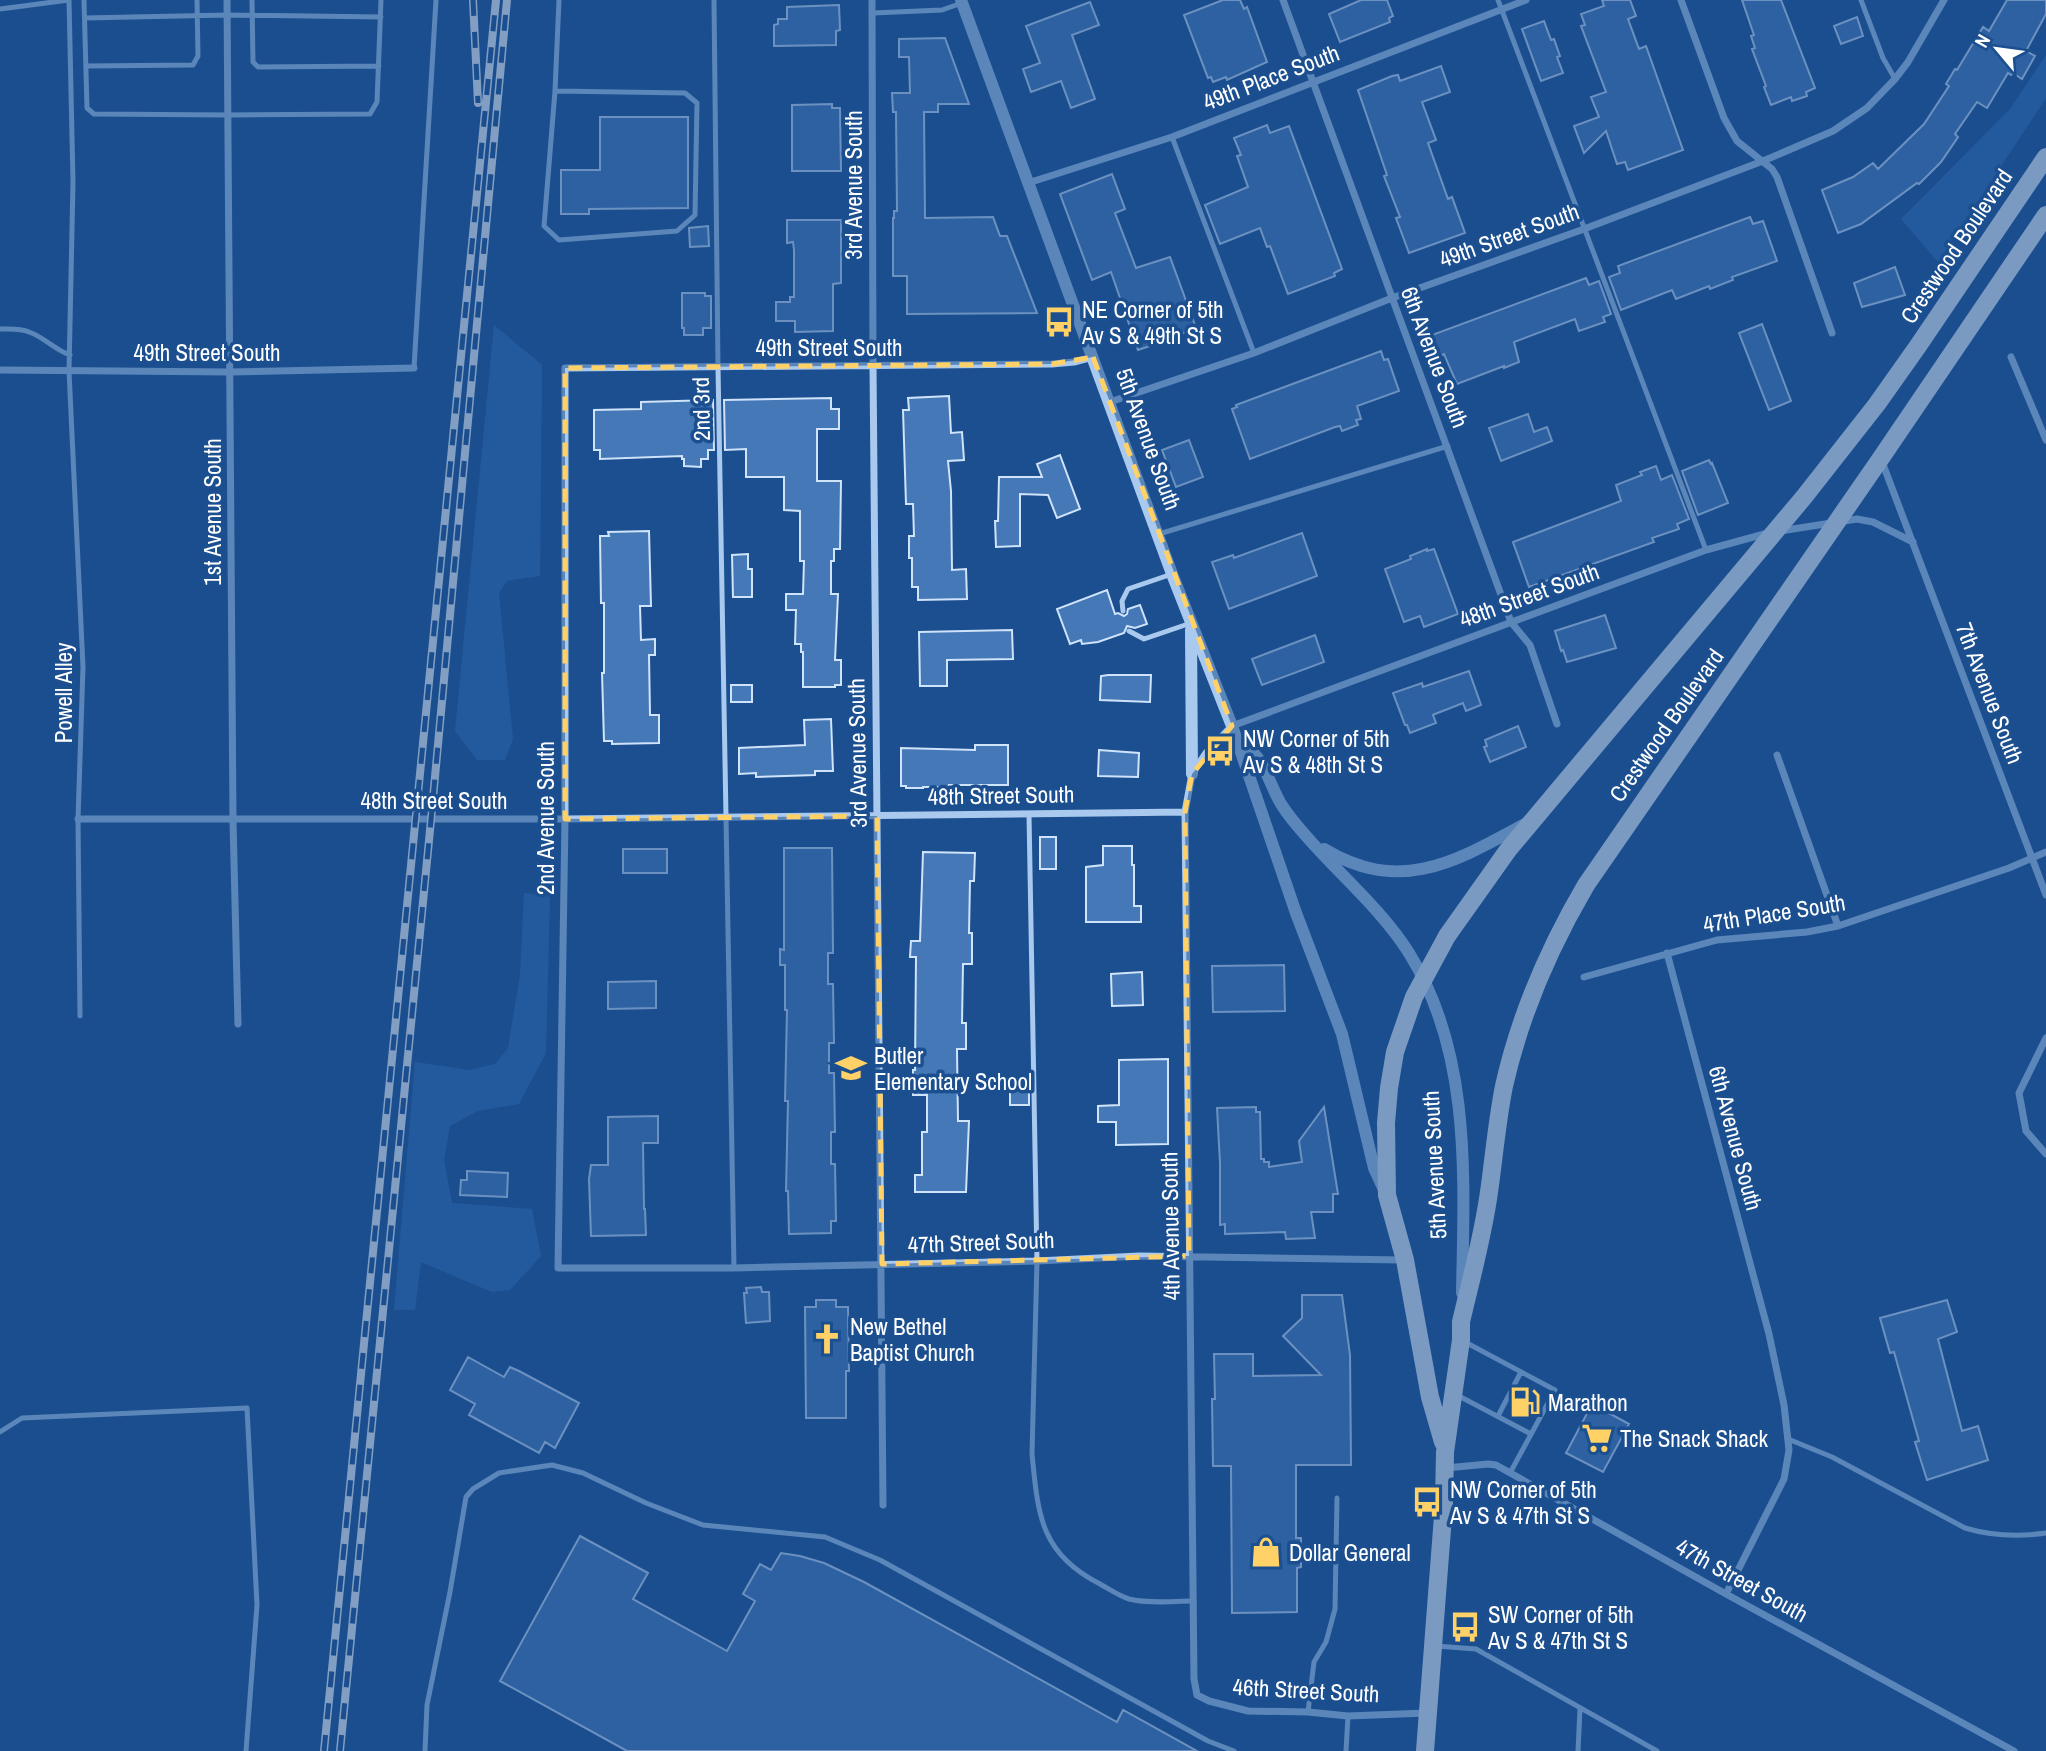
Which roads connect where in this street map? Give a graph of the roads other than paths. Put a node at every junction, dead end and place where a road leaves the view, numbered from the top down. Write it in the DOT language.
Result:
graph roads {
  1 [pos="69,0"];
  2 [pos="84,0"];
  3 [pos="197,0"];
  4 [pos="227,0"];
  5 [pos="252,0"];
  6 [pos="381,0"];
  7 [pos="436,0"];
  8 [pos="559,0"];
  9 [pos="714,0"];
  10 [pos="872,0"];
  11 [pos="1283,0"];
  12 [pos="1498,0"];
  13 [pos="1526,0"];
  14 [pos="1681,0"];
  15 [pos="1861,0"];
  16 [pos="1944,0"];
  17 [pos="961,2"];
  18 [pos="0,9"];
  19 [pos="1501,9"];
  20 [pos="873,13"];
  21 [pos="227,15"];
  22 [pos="252,15"];
  23 [pos="197,16"];
  24 [pos="382,17"];
  25 [pos="85,18"];
  26 [pos="86,66"];
  27 [pos="379,66"];
  28 [pos="1895,79"];
  29 [pos="1312,81"];
  30 [pos="555,91"];
  31 [pos="228,115"];
  32 [pos="1172,137"];
  33 [pos="2046,157"];
  34 [pos="1763,161"];
  35 [pos="1028,183"];
  36 [pos="2046,215"];
  37 [pos="1584,229"];
  38 [pos="1392,298"];
  39 [pos="0,329"];
  40 [pos="1832,332"];
  41 [pos="1254,353"];
  42 [pos="70,355"];
  43 [pos="1093,357"];
  44 [pos="2011,357"];
  45 [pos="873,365"];
  46 [pos="718,367"];
  47 [pos="414,368"];
  48 [pos="565,368"];
  49 [pos="0,370"];
  50 [pos="69,371"];
  51 [pos="230,372"];
  52 [pos="1110,402"];
  53 [pos="2046,440"];
  54 [pos="1448,446"];
  55 [pos="1881,458"];
  56 [pos="1834,524"];
  57 [pos="1774,532"];
  58 [pos="1158,535"];
  59 [pos="1913,542"];
  60 [pos="1706,550"];
  61 [pos="1172,574"];
  62 [pos="1123,611"];
  63 [pos="1511,622"];
  64 [pos="1191,623"];
  65 [pos="1129,631"];
  66 [pos="1557,724"];
  67 [pos="1233,731"];
  68 [pos="1777,755"];
  69 [pos="1192,774"];
  70 [pos="1185,812"];
  71 [pos="1029,814"];
  72 [pos="877,816"];
  73 [pos="727,818"];
  74 [pos="78,819"];
  75 [pos="565,819"];
  76 [pos="233,820"];
  77 [pos="1531,821"];
  78 [pos="1306,836"];
  79 [pos="2046,852"];
  80 [pos="2031,857"];
  81 [pos="2046,895"];
  82 [pos="1838,926"];
  83 [pos="1667,953"];
  84 [pos="1584,977"];
  85 [pos="1423,978"];
  86 [pos="80,1016"];
  87 [pos="238,1024"];
  88 [pos="2046,1038"];
  89 [pos="2046,1154"];
  90 [pos="1387,1195"];
  91 [pos="1189,1256"];
  92 [pos="1405,1260"];
  93 [pos="1037,1261"];
  94 [pos="882,1264"];
  95 [pos="558,1268"];
  96 [pos="734,1268"];
  97 [pos="1461,1331"];
  98 [pos="1521,1372"];
  99 [pos="1453,1394"];
  100 [pos="1498,1416"];
  101 [pos="0,1432"];
  102 [pos="1531,1434"];
  103 [pos="1788,1439"];
  104 [pos="1446,1460"];
  105 [pos="1510,1473"];
  106 [pos="1337,1498"];
  107 [pos="883,1505"];
  108 [pos="2046,1533"];
  109 [pos="1726,1594"];
  110 [pos="1194,1601"];
  111 [pos="1194,1639"];
  112 [pos="1433,1645"];
  113 [pos="1580,1709"];
  114 [pos="1308,1712"];
  115 [pos="1427,1713"];
  116 [pos="1348,1716"];
  117 [pos="246,1751"];
  118 [pos="425,1751"];
  119 [pos="1234,1751"];
  120 [pos="1346,1751"];
  121 [pos="1425,1751"];
  122 [pos="1578,1751"];
  123 [pos="1657,1751"];
  124 [pos="2014,1751"];
  1 -- 18 [label="lane"];
  1 -- 42 [label="lane, Powell Alley"];
  2 -- 25 [label="lane"];
  3 -- 23 [label="lane"];
  4 -- 21 [label="street, 1st Avenue South"];
  5 -- 22 [label="lane"];
  6 -- 24 [label="lane"];
  7 -- 47 [label="lane"];
  8 -- 30 [label="lane"];
  9 -- 46 [label="lane, 2nd 3rd"];
  10 -- 20 [label="street, 3rd Avenue South"];
  11 -- 29 [label="street, 6th Avenue South"];
  12 -- 19 [label="lane"];
  13 -- 19 [label="street, 49th Place South"];
  14 -- 34 [label="street"];
  15 -- 28 [label="lane"];
  16 -- 28 [label="street, 49th Street South"];
  17 -- 20 [label="lane"];
  17 -- 35 [label="street, 5th Avenue South"];
  19 -- 29 [label="street, 49th Place South"];
  19 -- 37 [label="lane"];
  20 -- 45 [label="street, 3rd Avenue South"];
  21 -- 22 [label="lane"];
  21 -- 23 [label="lane"];
  21 -- 31 [label="street, 1st Avenue South"];
  22 -- 24 [label="lane"];
  22 -- 27 [label="lane"];
  23 -- 25 [label="lane"];
  23 -- 26 [label="lane"];
  24 -- 27 [label="lane"];
  25 -- 26 [label="lane"];
  26 -- 31 [label="lane"];
  27 -- 31 [label="lane"];
  28 -- 34 [label="street, 49th Street South"];
  29 -- 32 [label="street, 49th Place South"];
  29 -- 38 [label="street, 6th Avenue South"];
  30 -- 30 [label="lane"];
  31 -- 51 [label="street, 1st Avenue South"];
  32 -- 35 [label="street, 49th Place South"];
  32 -- 41 [label="lane"];
  33 -- 57 [label="main road, Crestwood Boulevard"];
  34 -- 37 [label="street, 49th Street South"];
  34 -- 40 [label="street"];
  35 -- 43 [label="street, 5th Avenue South"];
  36 -- 55 [label="main road, Crestwood Boulevard"];
  37 -- 38 [label="street, 49th Street South"];
  37 -- 60 [label="lane"];
  38 -- 41 [label="street, 49th Street South"];
  38 -- 54 [label="street, 6th Avenue South"];
  39 -- 42 [label="lane"];
  41 -- 52 [label="street, 49th Street South"];
  42 -- 50 [label="lane, Powell Alley"];
  43 -- 45 [label="street, 49th Street South"];
  43 -- 52 [label="street, 5th Avenue South"];
  44 -- 53 [label="street"];
  45 -- 46 [label="street, 49th Street South"];
  45 -- 72 [label="street, 3rd Avenue South"];
  46 -- 48 [label="street, 49th Street South"];
  46 -- 73 [label="lane, 2nd 3rd"];
  47 -- 51 [label="street, 49th Street South"];
  48 -- 75 [label="street, 2nd Avenue South"];
  49 -- 50 [label="street, 49th Street South"];
  50 -- 51 [label="street, 49th Street South"];
  50 -- 74 [label="lane, Powell Alley"];
  51 -- 76 [label="street, 1st Avenue South"];
  52 -- 58 [label="street, 5th Avenue South"];
  54 -- 58 [label="lane"];
  54 -- 63 [label="street, 6th Avenue South"];
  55 -- 56 [label="main road, Crestwood Boulevard"];
  55 -- 59 [label="street, 7th Avenue South"];
  56 -- 57 [label="street, 48th Street South"];
  56 -- 59 [label="street"];
  56 -- 97 [label="main road, Crestwood Boulevard"];
  57 -- 60 [label="street, 48th Street South"];
  57 -- 77 [label="main road, Crestwood Boulevard"];
  58 -- 61 [label="street, 5th Avenue South"];
  59 -- 80 [label="street, 7th Avenue South"];
  60 -- 63 [label="street, 48th Street South"];
  61 -- 62 [label="lane"];
  61 -- 64 [label="street, 5th Avenue South"];
  63 -- 66 [label="street, 6th Avenue South"];
  63 -- 67 [label="street, 48th Street South"];
  64 -- 65 [label="lane"];
  64 -- 67 [label="street, 5th Avenue South"];
  64 -- 69 [label="street"];
  67 -- 69 [label="street, 48th Street South"];
  67 -- 78 [label="street, 5th Avenue South"];
  67 -- 90 [label="street, 5th Avenue South"];
  68 -- 82 [label="street"];
  69 -- 70 [label="street, 48th Street South"];
  70 -- 71 [label="street, 48th Street South"];
  70 -- 91 [label="street, 4th Avenue South"];
  71 -- 72 [label="street, 48th Street South"];
  71 -- 93 [label="lane"];
  72 -- 73 [label="street, 48th Street South"];
  72 -- 94 [label="street, 3rd Avenue South"];
  73 -- 75 [label="street, 48th Street South"];
  73 -- 96 [label="lane, 2nd 3rd"];
  74 -- 76 [label="street, 48th Street South"];
  74 -- 86 [label="lane, Powell Alley"];
  75 -- 76 [label="street, 48th Street South"];
  75 -- 95 [label="street, 2nd Avenue South"];
  76 -- 87 [label="street, 1st Avenue South"];
  77 -- 78 [label="street"];
  77 -- 85 [label="main road, Crestwood Boulevard"];
  78 -- 85 [label="street, 5th Avenue South"];
  79 -- 80 [label="street, 47th Place South"];
  80 -- 81 [label="street, 7th Avenue South"];
  80 -- 82 [label="street, 47th Place South"];
  82 -- 83 [label="street, 47th Place South"];
  83 -- 84 [label="street, 47th Place South"];
  83 -- 103 [label="street, 6th Avenue South"];
  85 -- 90 [label="main road, Crestwood Boulevard"];
  85 -- 97 [label="street, 5th Avenue South"];
  88 -- 89 [label="street"];
  90 -- 92 [label="main road, 5th Avenue South"];
  91 -- 92 [label="street, 47th Street South"];
  91 -- 93 [label="street, 47th Street South"];
  91 -- 110 [label="street, 4th Avenue South"];
  92 -- 104 [label="main road, 5th Avenue South"];
  93 -- 94 [label="street, 47th Street South"];
  93 -- 110 [label="lane"];
  94 -- 96 [label="street, 47th Street South"];
  94 -- 107 [label="street, 3rd Avenue South"];
  95 -- 96 [label="street, 47th Street South"];
  97 -- 98 [label="lane"];
  97 -- 99 [label="main road, 5th Avenue South"];
  98 -- 100 [label="lane"];
  98 -- 102 [label="lane"];
  99 -- 100 [label="lane"];
  99 -- 104 [label="main road, 5th Avenue South"];
  100 -- 102 [label="lane"];
  101 -- 117 [label="lane"];
  102 -- 105 [label="lane"];
  103 -- 108 [label="lane"];
  103 -- 109 [label="street, 6th Avenue South"];
  104 -- 105 [label="street, 47th Street South"];
  104 -- 112 [label="main road, 5th Avenue South"];
  105 -- 109 [label="street, 47th Street South"];
  106 -- 114 [label="lane"];
  109 -- 124 [label="street, 47th Street South"];
  110 -- 111 [label="street, 4th Avenue South"];
  111 -- 114 [label="street, 46th Street South"];
  112 -- 113 [label="lane"];
  112 -- 115 [label="main road, 5th Avenue South"];
  113 -- 122 [label="lane"];
  113 -- 123 [label="lane"];
  114 -- 116 [label="street, 46th Street South"];
  115 -- 116 [label="street, 46th Street South"];
  115 -- 121 [label="main road, 5th Avenue South"];
  116 -- 120 [label="lane"];
  118 -- 119 [label="lane"];
}
